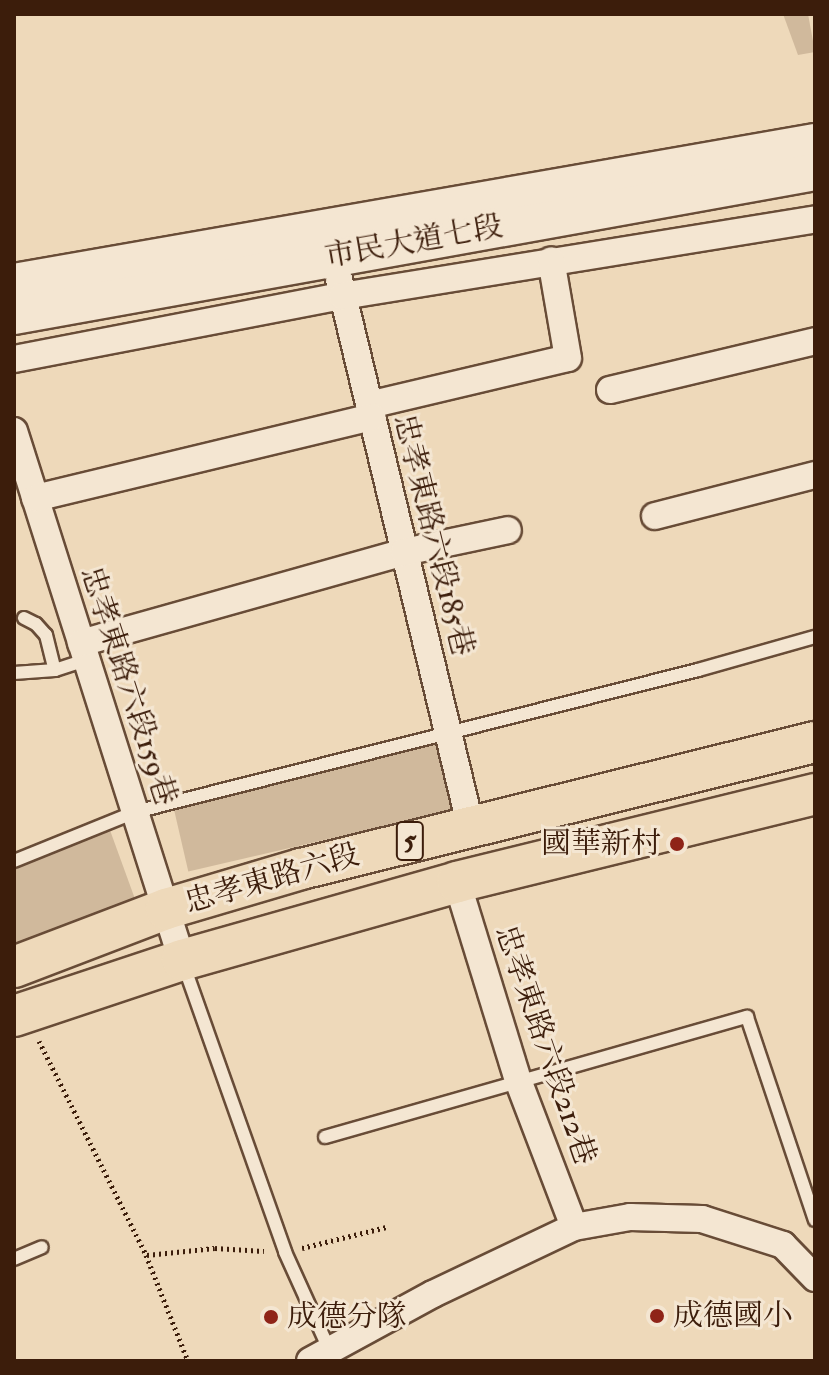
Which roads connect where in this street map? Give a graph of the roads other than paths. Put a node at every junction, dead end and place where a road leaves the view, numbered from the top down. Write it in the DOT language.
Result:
graph roads {
  1 [pos="815,142"];
  2 [pos="815,172"];
  3 [pos="815,219"];
  4 [pos="333,256"];
  5 [pos="551,260"];
  6 [pos="14,282"];
  7 [pos="342,296"];
  8 [pos="14,316"];
  9 [pos="815,341"];
  10 [pos="14,359"];
  11 [pos="610,390"];
  12 [pos="370,411"];
  13 [pos="14,431"];
  14 [pos="815,475"];
  15 [pos="35,498"];
  16 [pos="655,516"];
  17 [pos="508,530"];
  18 [pos="404,552"];
  19 [pos="24,618"];
  20 [pos="815,637"];
  21 [pos="84,652"];
  22 [pos="55,670"];
  23 [pos="14,673"];
  24 [pos="448,733"];
  25 [pos="815,742"];
  26 [pos="815,794"];
  27 [pos="135,812"];
  28 [pos="471,828"];
  29 [pos="14,861"];
  30 [pos="457,882"];
  31 [pos="166,909"];
  32 [pos="182,960"];
  33 [pos="14,967"];
  34 [pos="19,1014"];
  35 [pos="518,1080"];
  36 [pos="325,1137"];
  37 [pos="815,1220"];
  38 [pos="574,1227"];
  39 [pos="42,1247"];
  40 [pos="14,1259"];
  41 [pos="815,1278"];
  42 [pos="320,1356"];
  1 -- 6 [label="street, 市民大道七段"];
  2 -- 4 [label="street, 市民大道七段"];
  3 -- 5 [label="street"];
  4 -- 7 [label="street, 忠孝東路六段185巷"];
  4 -- 8 [label="street, 市民大道七段"];
  5 -- 7 [label="street"];
  5 -- 12 [label="street"];
  7 -- 10 [label="street"];
  7 -- 12 [label="street, 忠孝東路六段185巷"];
  9 -- 11 [label="street"];
  12 -- 15 [label="street"];
  12 -- 18 [label="street, 忠孝東路六段185巷"];
  13 -- 15 [label="street, 忠孝東路六段159巷"];
  14 -- 16 [label="street"];
  15 -- 21 [label="street, 忠孝東路六段159巷"];
  17 -- 18 [label="street"];
  18 -- 21 [label="street"];
  18 -- 24 [label="street, 忠孝東路六段185巷"];
  19 -- 22 [label="lane"];
  20 -- 24 [label="lane"];
  21 -- 22 [label="lane"];
  21 -- 27 [label="street, 忠孝東路六段159巷"];
  22 -- 23 [label="lane"];
  24 -- 27 [label="lane"];
  24 -- 28 [label="street, 忠孝東路六段185巷"];
  25 -- 28 [label="main road, 忠孝東路六段 / 5"];
  26 -- 30 [label="main road, 忠孝東路六段 / 5"];
  27 -- 29 [label="lane"];
  27 -- 31 [label="street, 忠孝東路六段159巷"];
  28 -- 31 [label="main road, 忠孝東路六段 / 5"];
  30 -- 32 [label="main road, 忠孝東路六段 / 5"];
  30 -- 35 [label="street, 忠孝東路六段212巷"];
  31 -- 32 [label="street, 忠孝東路六段159巷"];
  31 -- 33 [label="main road, 忠孝東路六段 / 5"];
  32 -- 34 [label="main road, 忠孝東路六段 / 5"];
  32 -- 42 [label="lane"];
  35 -- 36 [label="lane"];
  35 -- 37 [label="lane"];
  35 -- 38 [label="street, 忠孝東路六段212巷"];
  38 -- 41 [label="street"];
  38 -- 42 [label="street"];
  39 -- 40 [label="lane"];
}
